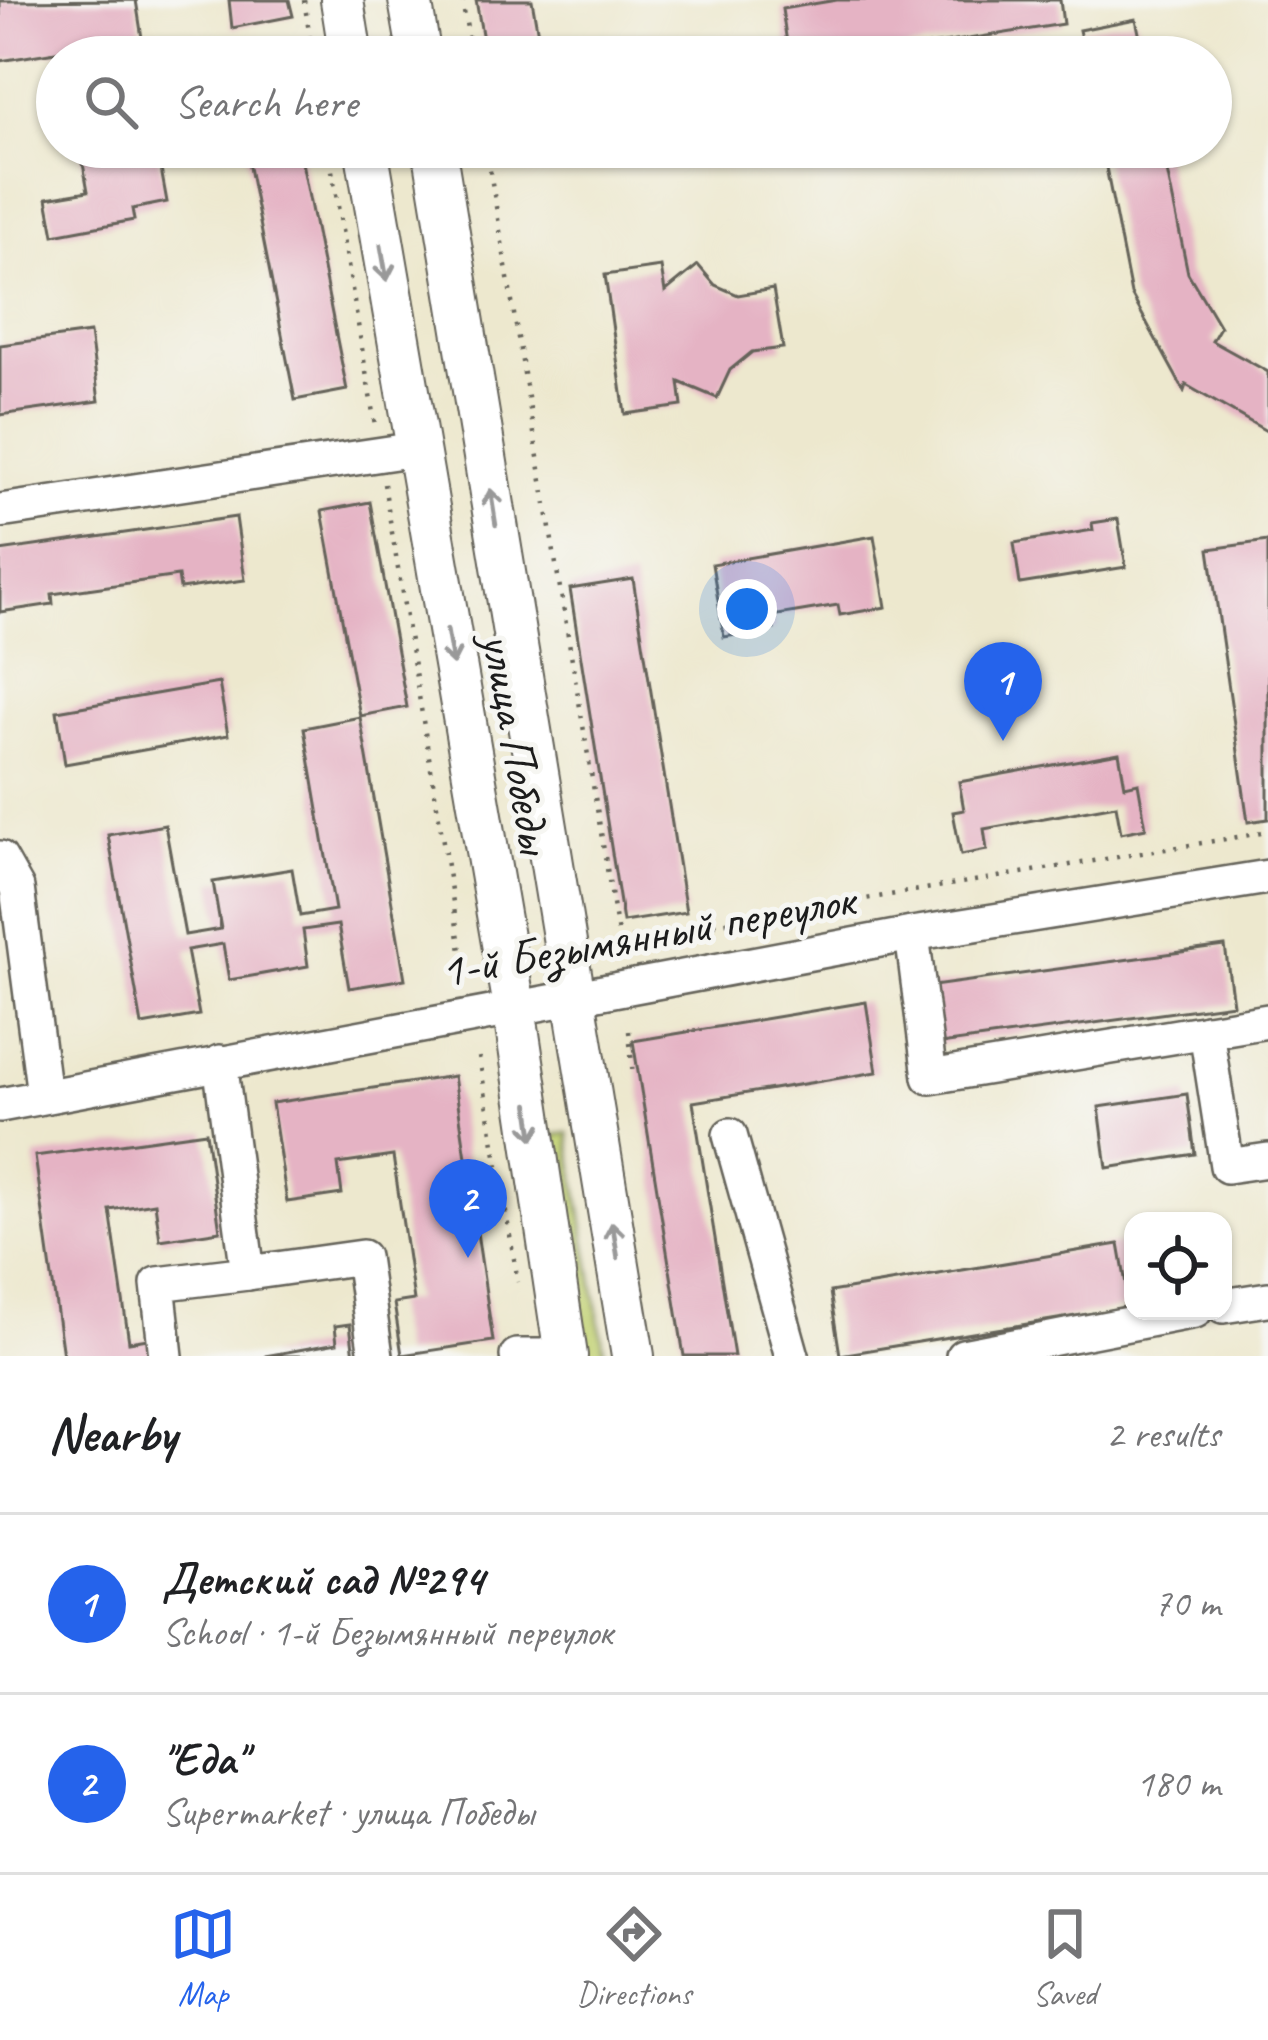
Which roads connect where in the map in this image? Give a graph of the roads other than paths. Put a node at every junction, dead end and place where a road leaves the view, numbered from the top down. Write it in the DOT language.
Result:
graph roads {
  1 [pos="342,0"];
  2 [pos="410,0"];
  3 [pos="348,36"];
  4 [pos="416,36"];
  5 [pos="368,168"];
  6 [pos="437,168"];
  7 [pos="398,452"];
  8 [pos="0,511"];
  9 [pos="0,858"];
  10 [pos="1268,877"];
  11 [pos="912,934"];
  12 [pos="573,996"];
  13 [pos="514,1006"];
  14 [pos="1268,1021"];
  15 [pos="1206,1031"];
  16 [pos="220,1062"];
  17 [pos="44,1095"];
  18 [pos="0,1105"];
  19 [pos="730,1135"];
  20 [pos="1268,1160"];
  21 [pos="248,1273"];
  22 [pos="1268,1299"];
  23 [pos="1232,1305"];
  24 [pos="1149,1320"];
  25 [pos="166,1356"];
  26 [pos="376,1356"];
  27 [pos="517,1356"];
  28 [pos="553,1356"];
  29 [pos="566,1356"];
  30 [pos="633,1356"];
  31 [pos="792,1356"];
  32 [pos="963,1356"];
  1 -- 3 [label="main road"];
  2 -- 4 [label="main road"];
  5 -- 7 [label="main road, улица Победы, one-way"];
  12 -- 6 [label="main road, улица Победы, one-way"];
  7 -- 8 [label="street"];
  7 -- 13 [label="main road, улица Победы, one-way"];
  9 -- 17 [label="street"];
  10 -- 11 [label="street, 1-й Безымянный переулок"];
  11 -- 12 [label="street, 1-й Безымянный переулок"];
  11 -- 15 [label="street"];
  12 -- 13 [label="street, 1-й Безымянный переулок"];
  30 -- 12 [label="main road, улица Победы, one-way"];
  13 -- 16 [label="street, 1-й Безымянный переулок"];
  13 -- 29 [label="main road, улица Победы, one-way"];
  14 -- 15 [label="street"];
  15 -- 20 [label="street"];
  16 -- 17 [label="street, 1-й Безымянный переулок"];
  16 -- 21 [label="street"];
  17 -- 18 [label="street, 1-й Безымянный переулок"];
  19 -- 31 [label="street"];
  21 -- 25 [label="street"];
  21 -- 26 [label="street"];
  22 -- 23 [label="street"];
  24 -- 32 [label="street"];
  27 -- 28 [label="street"];
}
